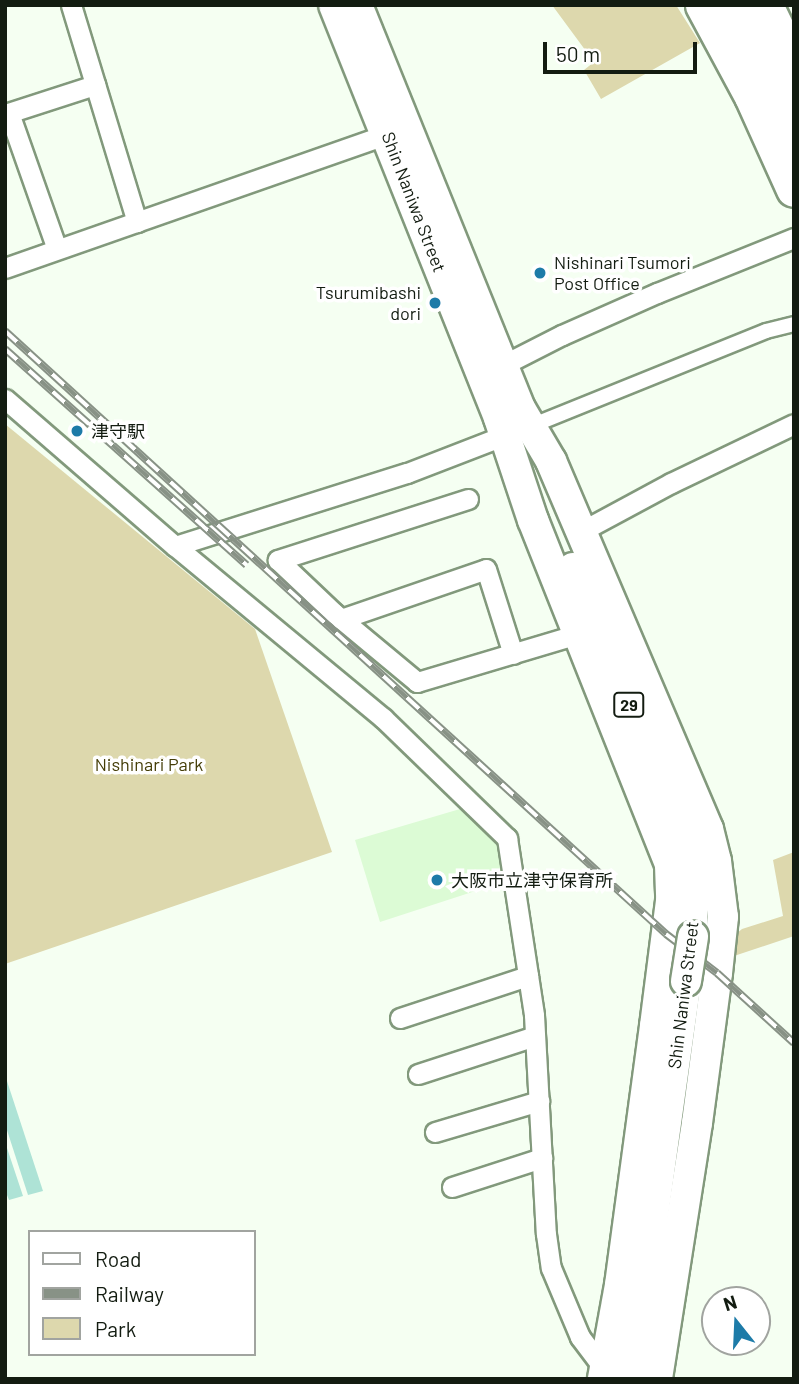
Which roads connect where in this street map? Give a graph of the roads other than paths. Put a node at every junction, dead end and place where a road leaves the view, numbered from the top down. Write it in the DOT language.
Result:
graph roads {
  1 [pos="71,5"];
  2 [pos="334,5"];
  3 [pos="358,5"];
  4 [pos="703,5"];
  5 [pos="734,5"];
  6 [pos="765,5"];
  7 [pos="794,65"];
  8 [pos="94,85"];
  9 [pos="7,114"];
  10 [pos="794,133"];
  11 [pos="387,134"];
  12 [pos="794,188"];
  13 [pos="136,222"];
  14 [pos="794,238"];
  15 [pos="57,249"];
  16 [pos="5,268"];
  17 [pos="794,324"];
  18 [pos="503,365"];
  19 [pos="5,399"];
  20 [pos="514,424"];
  21 [pos="794,424"];
  22 [pos="468,499"];
  23 [pos="580,532"];
  24 [pos="175,546"];
  25 [pos="341,619"];
  26 [pos="578,634"];
  27 [pos="513,654"];
  28 [pos="528,976"];
  29 [pos="400,1018"];
  30 [pos="535,1036"];
  31 [pos="418,1074"];
  32 [pos="539,1101"];
  33 [pos="436,1132"];
  34 [pos="542,1158"];
  35 [pos="452,1187"];
  36 [pos="613,1376"];
  37 [pos="657,1379"];
  1 -- 8 [label="street"];
  2 -- 11 [label="main road, Shin Naniwa Street / 29"];
  3 -- 18 [label="main road, Shin Naniwa Street / 29"];
  4 -- 12 [label="highway"];
  5 -- 10 [label="highway"];
  6 -- 7 [label="highway"];
  8 -- 9 [label="street"];
  8 -- 13 [label="street"];
  9 -- 15 [label="street"];
  11 -- 13 [label="street"];
  11 -- 20 [label="main road, Shin Naniwa Street / 29"];
  13 -- 15 [label="street"];
  14 -- 18 [label="street"];
  15 -- 16 [label="street"];
  17 -- 20 [label="street"];
  18 -- 20 [label="main road, Shin Naniwa Street / 29"];
  19 -- 24 [label="street"];
  20 -- 23 [label="main road"];
  20 -- 24 [label="street"];
  20 -- 26 [label="main road"];
  20 -- 36 [label="main road, Shin Naniwa Street / 29, bridge"];
  21 -- 23 [label="street"];
  22 -- 25 [label="street"];
  23 -- 37 [label="main road"];
  24 -- 28 [label="street"];
  25 -- 27 [label="street"];
  25 -- 27 [label="street"];
  26 -- 27 [label="street"];
  26 -- 36 [label="main road"];
  28 -- 29 [label="street"];
  28 -- 30 [label="street"];
  30 -- 31 [label="street"];
  30 -- 32 [label="street"];
  32 -- 33 [label="street"];
  32 -- 34 [label="street"];
  34 -- 35 [label="street"];
  34 -- 36 [label="street"];
}
